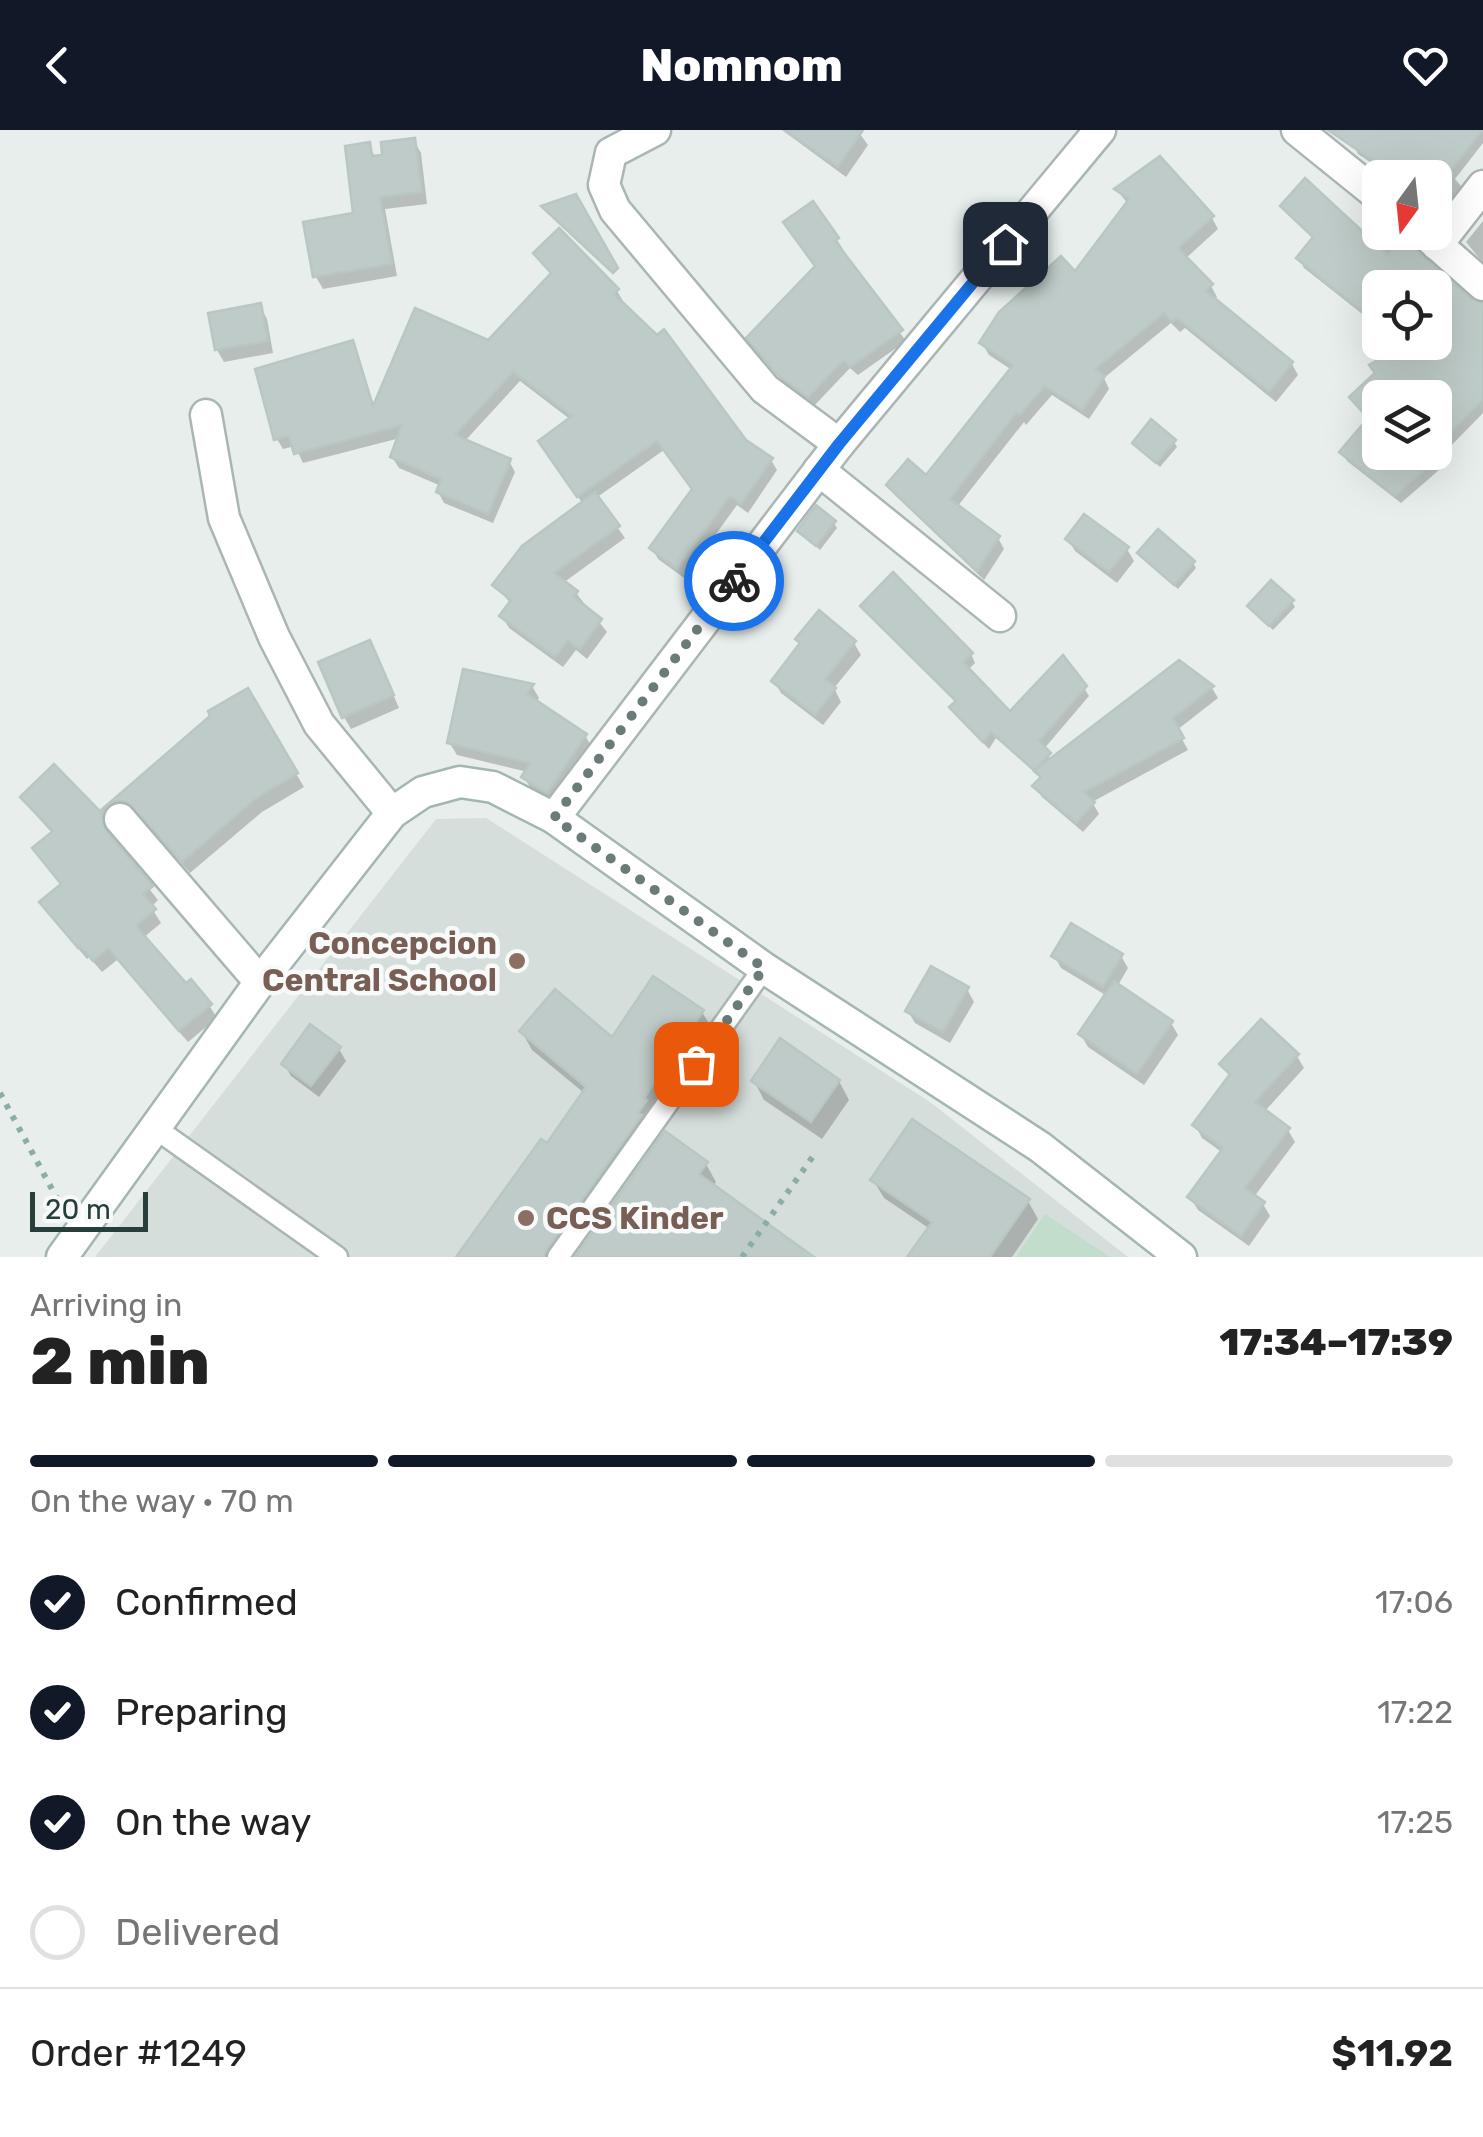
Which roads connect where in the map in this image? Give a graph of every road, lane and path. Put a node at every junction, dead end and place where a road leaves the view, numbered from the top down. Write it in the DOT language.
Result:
graph roads {
  1 [pos="655,130"];
  2 [pos="1100,130"];
  3 [pos="1297,130"];
  4 [pos="1362,182"];
  5 [pos="1483,186"];
  6 [pos="1452,217"];
  7 [pos="1443,250"];
  8 [pos="1483,285"];
  9 [pos="206,415"];
  10 [pos="839,444"];
  11 [pos="819,470"];
  12 [pos="1000,616"];
  13 [pos="392,814"];
  14 [pos="120,818"];
  15 [pos="554,818"];
  16 [pos="764,968"];
  17 [pos="260,982"];
  18 [pos="0,1093"];
  19 [pos="154,1128"];
  20 [pos="816,1152"];
  21 [pos="69,1246"];
  22 [pos="337,1257"];
  23 [pos="558,1257"];
  24 [pos="742,1257"];
  25 [pos="1180,1257"];
  1 -- 10 [label="street"];
  2 -- 10 [label="street"];
  3 -- 4 [label="street"];
  5 -- 6 [label="street"];
  7 -- 8 [label="street"];
  9 -- 13 [label="street"];
  10 -- 11 [label="street"];
  11 -- 12 [label="street"];
  11 -- 15 [label="street"];
  13 -- 15 [label="street"];
  13 -- 17 [label="street"];
  14 -- 17 [label="street"];
  15 -- 16 [label="street"];
  16 -- 23 [label="lane"];
  16 -- 25 [label="street"];
  17 -- 19 [label="street"];
  18 -- 21 [label="path"];
  19 -- 21 [label="street"];
  19 -- 22 [label="lane"];
  20 -- 24 [label="path"];
}
